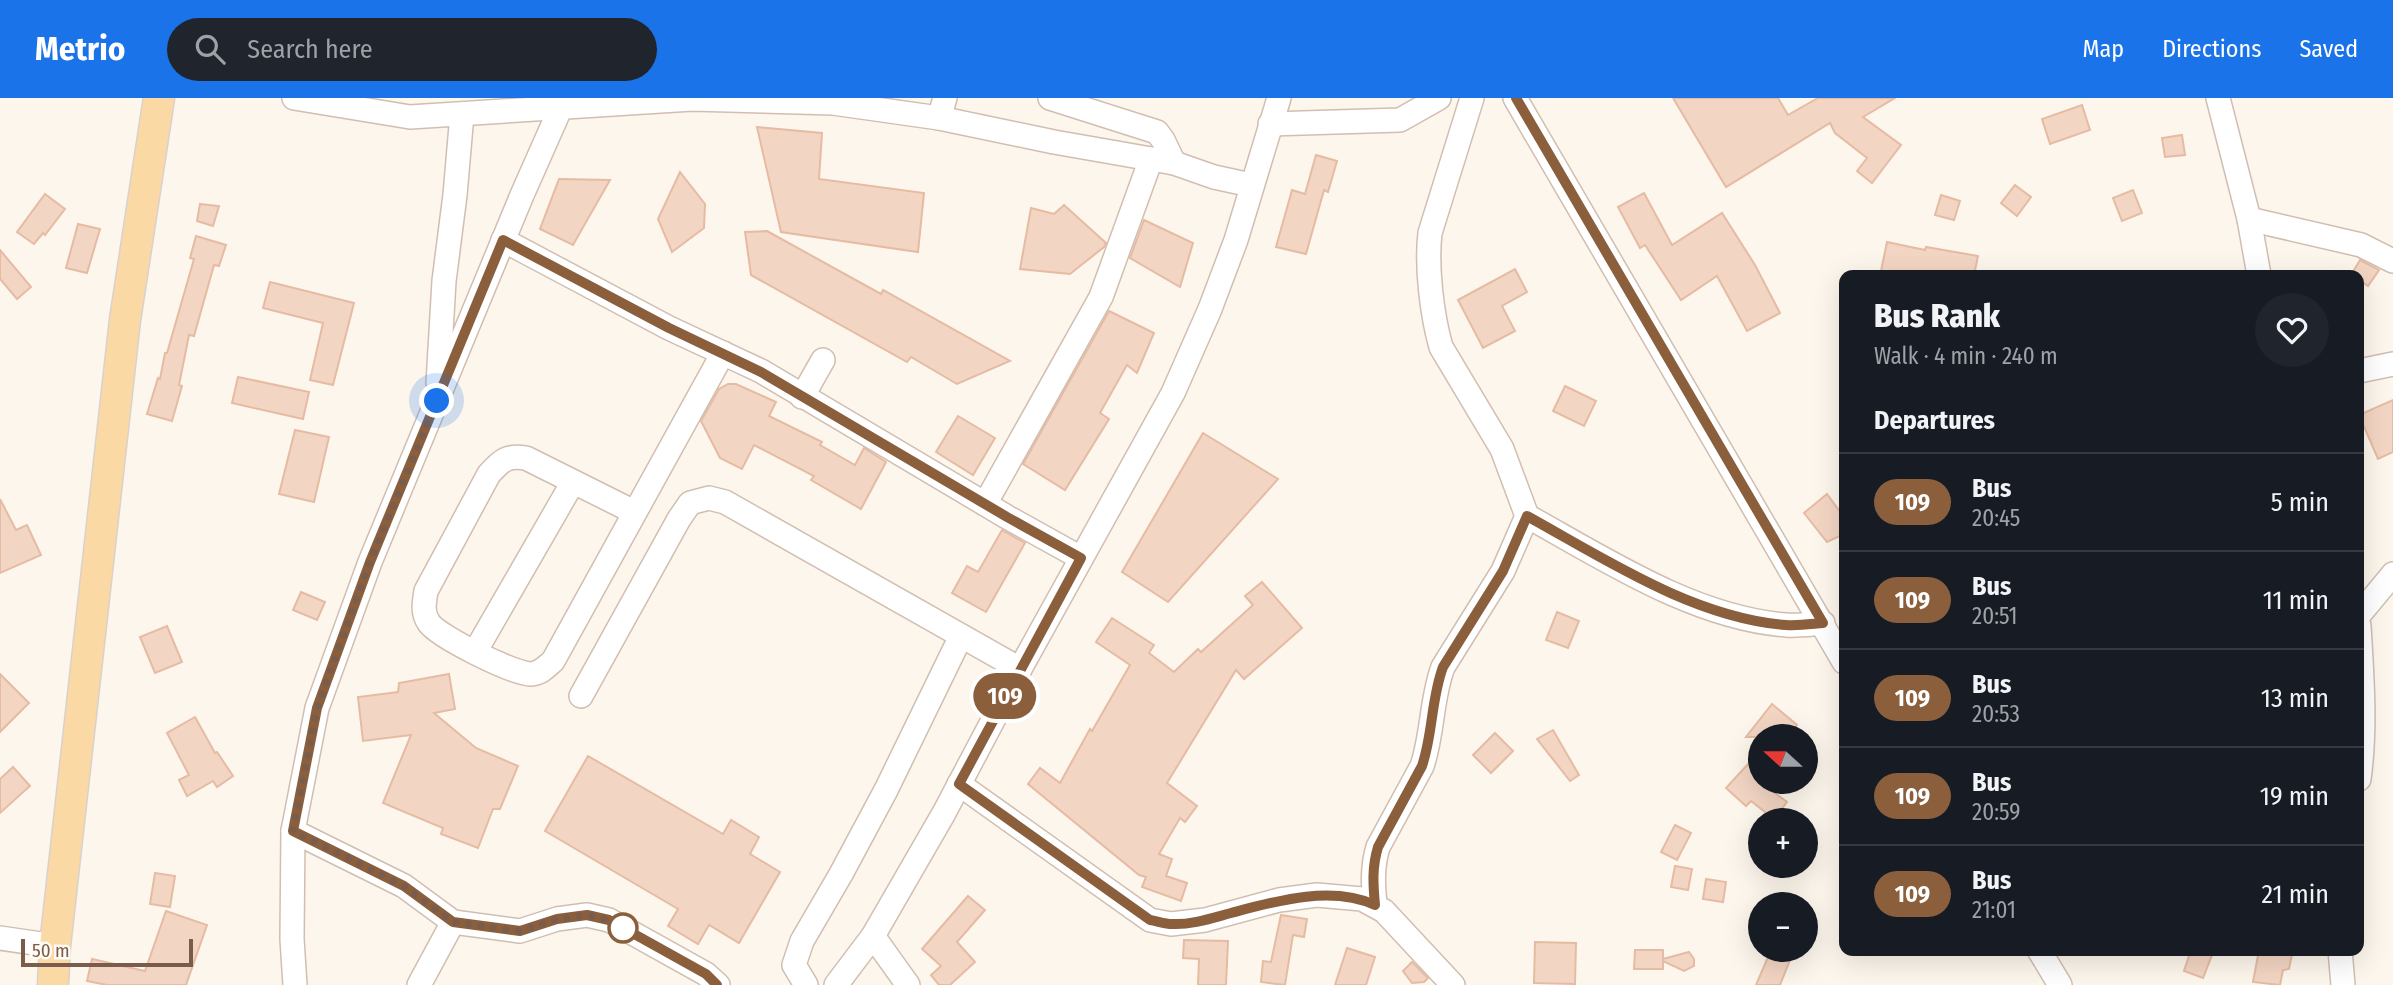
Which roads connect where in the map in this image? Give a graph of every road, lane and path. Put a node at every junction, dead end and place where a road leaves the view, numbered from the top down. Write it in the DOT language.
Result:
graph roads {
  1 [pos="159,98"];
  2 [pos="294,98"];
  3 [pos="1049,98"];
  4 [pos="1279,98"];
  5 [pos="1439,98"];
  6 [pos="1472,98"];
  7 [pos="1516,98"];
  8 [pos="2218,98"];
  9 [pos="833,100"];
  10 [pos="562,102"];
  11 [pos="942,108"];
  12 [pos="462,114"];
  13 [pos="1270,124"];
  14 [pos="1151,159"];
  15 [pos="1174,163"];
  16 [pos="1251,186"];
  17 [pos="2249,219"];
  18 [pos="503,240"];
  19 [pos="2393,261"];
  20 [pos="2258,270"];
  21 [pos="723,353"];
  22 [pos="823,360"];
  23 [pos="2393,365"];
  24 [pos="2364,370"];
  25 [pos="802,397"];
  26 [pos="437,401"];
  27 [pos="573,482"];
  28 [pos="985,504"];
  29 [pos="634,512"];
  30 [pos="1527,516"];
  31 [pos="1081,558"];
  32 [pos="2393,574"];
  33 [pos="2364,609"];
  34 [pos="1823,623"];
  35 [pos="961,636"];
  36 [pos="475,652"];
  37 [pos="1839,653"];
  38 [pos="1020,669"];
  39 [pos="581,696"];
  40 [pos="959,784"];
  41 [pos="293,831"];
  42 [pos="1375,905"];
  43 [pos="453,922"];
  44 [pos="873,936"];
  45 [pos="0,938"];
  46 [pos="55,946"];
  47 [pos="2043,956"];
  48 [pos="2341,956"];
  49 [pos="53,985"];
  50 [pos="295,985"];
  51 [pos="419,985"];
  52 [pos="718,985"];
  53 [pos="806,985"];
  54 [pos="836,985"];
  55 [pos="908,985"];
  56 [pos="1453,985"];
  57 [pos="2060,985"];
  58 [pos="2343,985"];
  1 -- 46 [label="main road"];
  2 -- 12 [label="street"];
  3 -- 15 [label="street"];
  4 -- 13 [label="street"];
  5 -- 13 [label="street"];
  6 -- 30 [label="street"];
  7 -- 34 [label="street"];
  8 -- 17 [label="street"];
  9 -- 10 [label="street"];
  9 -- 11 [label="street"];
  10 -- 12 [label="street"];
  10 -- 18 [label="street"];
  11 -- 14 [label="street"];
  12 -- 26 [label="street"];
  13 -- 16 [label="street"];
  14 -- 15 [label="street"];
  14 -- 28 [label="street"];
  15 -- 16 [label="street"];
  16 -- 31 [label="street"];
  17 -- 19 [label="street"];
  17 -- 20 [label="street"];
  18 -- 21 [label="street"];
  18 -- 26 [label="street"];
  21 -- 25 [label="street"];
  21 -- 29 [label="street"];
  22 -- 25 [label="street"];
  23 -- 24 [label="street"];
  25 -- 28 [label="street"];
  26 -- 41 [label="street"];
  27 -- 29 [label="street"];
  27 -- 36 [label="street"];
  27 -- 36 [label="street"];
  28 -- 31 [label="street"];
  29 -- 36 [label="street"];
  30 -- 34 [label="street"];
  30 -- 42 [label="street"];
  31 -- 38 [label="street"];
  32 -- 33 [label="street"];
  34 -- 37 [label="street"];
  35 -- 38 [label="street"];
  35 -- 39 [label="street"];
  35 -- 53 [label="street"];
  38 -- 40 [label="street"];
  40 -- 42 [label="street"];
  40 -- 44 [label="street"];
  41 -- 43 [label="street"];
  41 -- 50 [label="street"];
  42 -- 56 [label="street"];
  43 -- 51 [label="street"];
  43 -- 52 [label="street"];
  44 -- 54 [label="street"];
  44 -- 55 [label="street"];
  45 -- 46 [label="street"];
  46 -- 49 [label="main road"];
  47 -- 57 [label="street"];
  48 -- 58 [label="street"];
}
